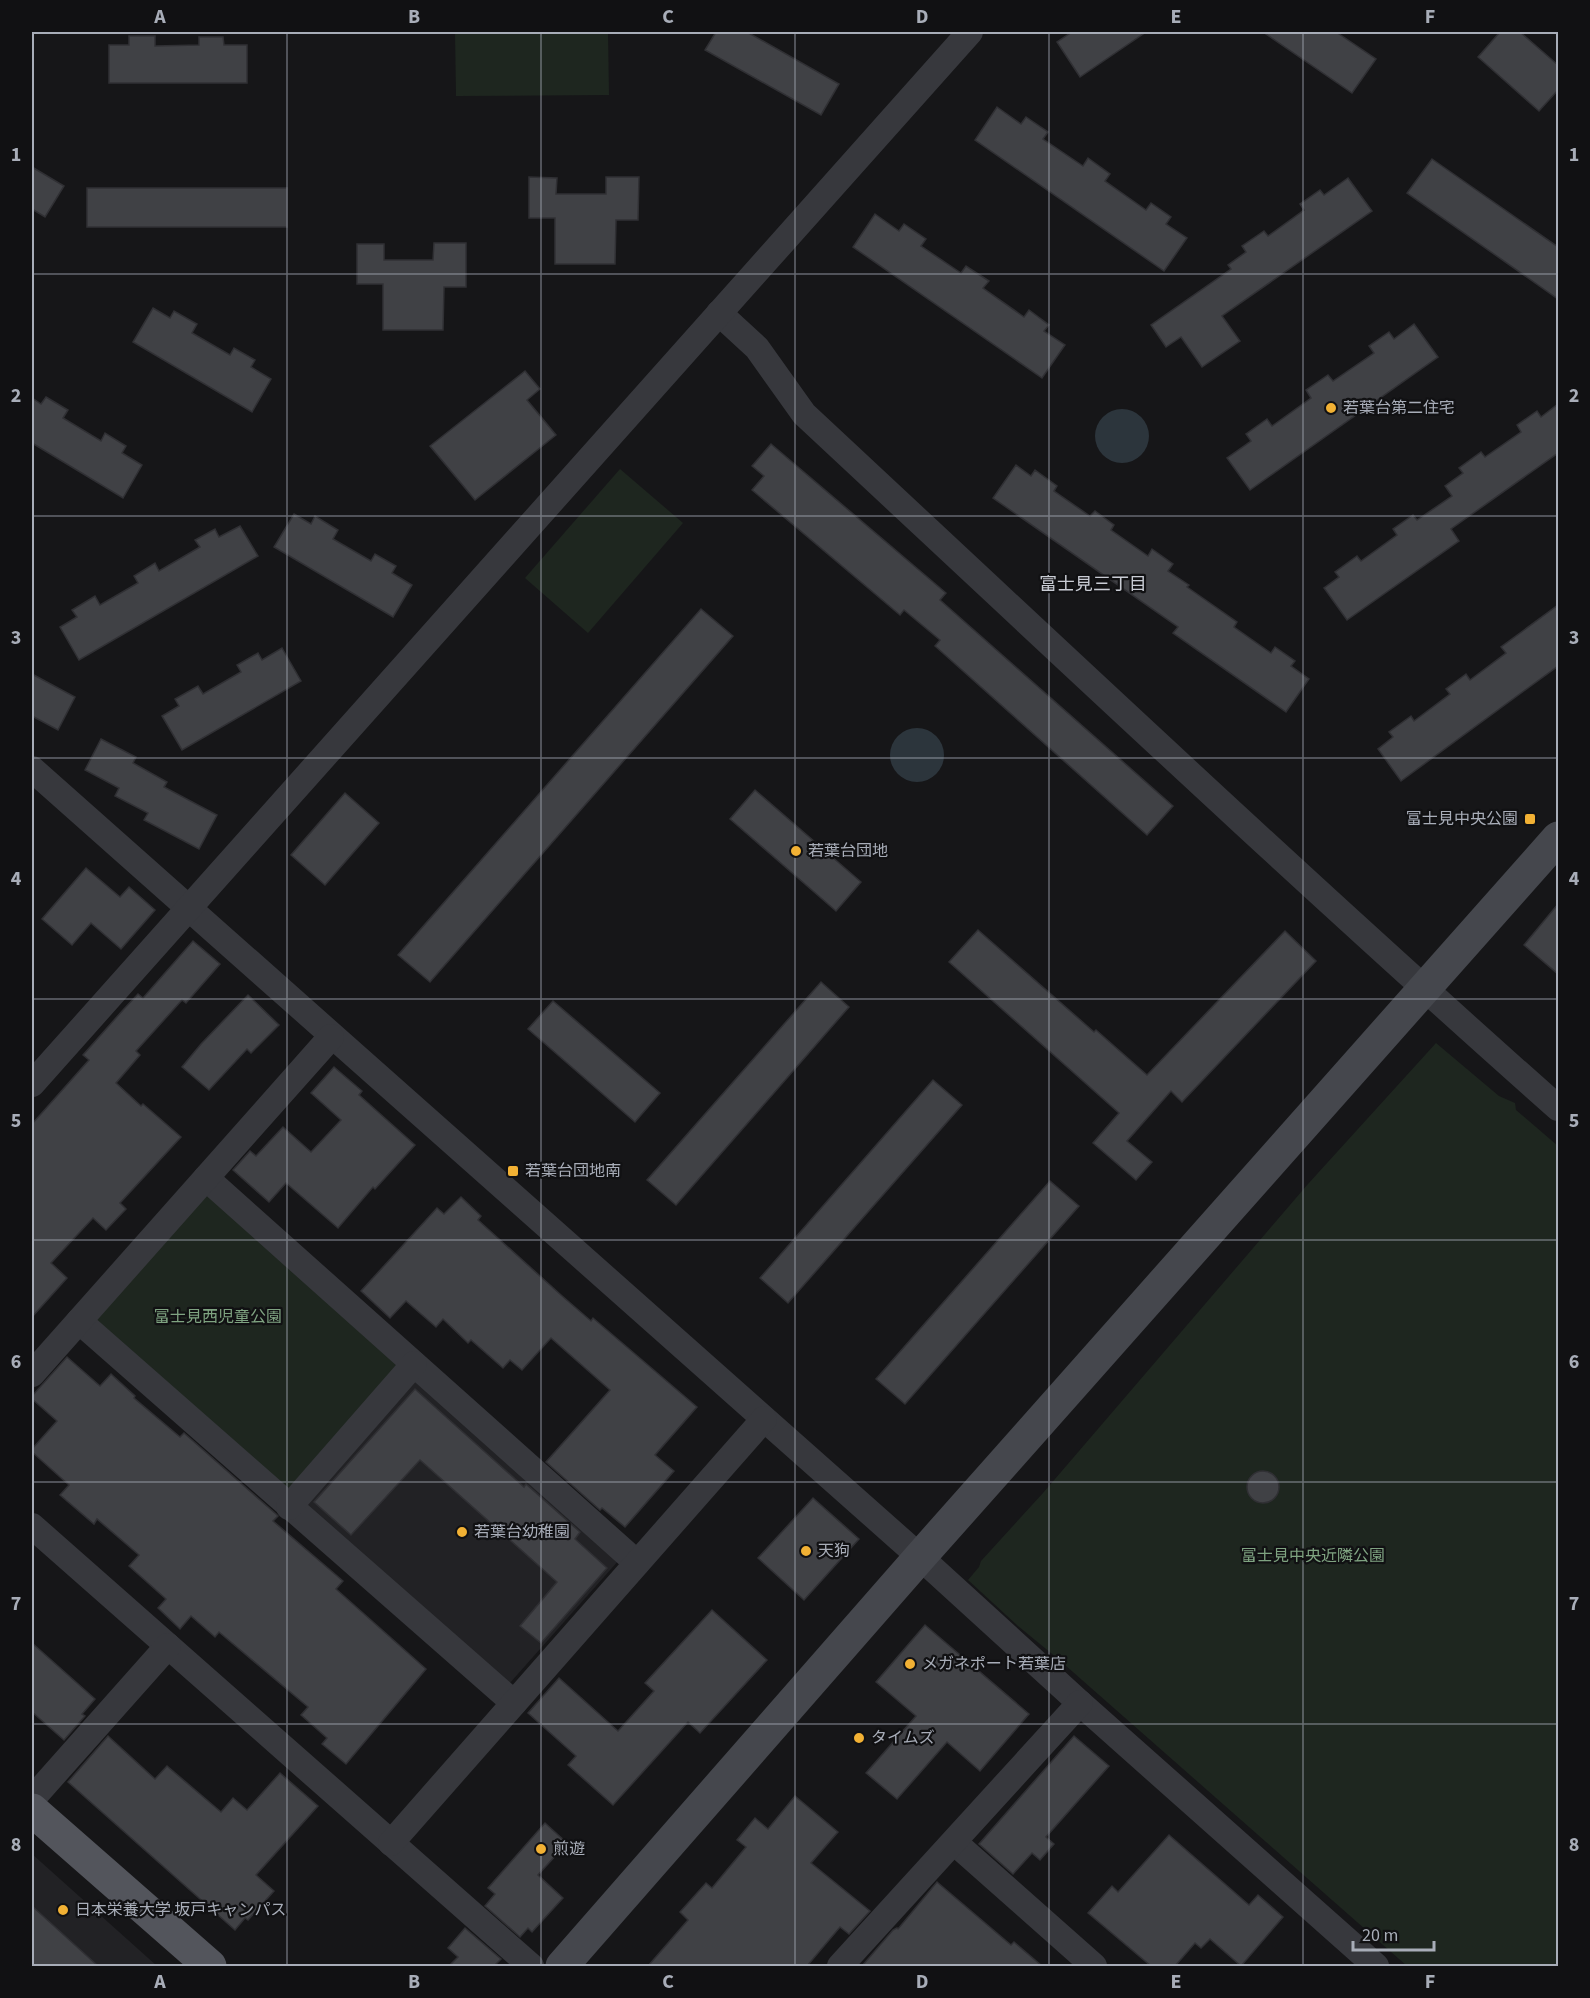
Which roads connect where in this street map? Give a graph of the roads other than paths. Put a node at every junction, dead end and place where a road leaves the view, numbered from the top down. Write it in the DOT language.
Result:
graph roads {
  1 [pos="970,32"];
  2 [pos="719,313"];
  3 [pos="35,780"];
  4 [pos="1558,838"];
  5 [pos="189,908"];
  6 [pos="1424,989"];
  7 [pos="331,1037"];
  8 [pos="32,1084"];
  9 [pos="1558,1108"];
  10 [pos="206,1178"];
  11 [pos="79,1321"];
  12 [pos="414,1364"];
  13 [pos="32,1374"];
  14 [pos="764,1419"];
  15 [pos="290,1507"];
  16 [pos="32,1526"];
  17 [pos="920,1557"];
  18 [pos="637,1563"];
  19 [pos="168,1646"];
  20 [pos="514,1703"];
  21 [pos="1080,1703"];
  22 [pos="32,1799"];
  23 [pos="32,1810"];
  24 [pos="954,1842"];
  25 [pos="391,1843"];
  26 [pos="210,1966"];
  27 [pos="531,1966"];
  28 [pos="562,1966"];
  29 [pos="840,1966"];
  30 [pos="1094,1966"];
  31 [pos="1377,1966"];
  1 -- 2 [label="street"];
  2 -- 5 [label="street"];
  2 -- 6 [label="street"];
  3 -- 5 [label="street"];
  4 -- 6 [label="street"];
  5 -- 7 [label="street"];
  5 -- 8 [label="street"];
  6 -- 9 [label="street"];
  6 -- 17 [label="street"];
  7 -- 10 [label="street"];
  7 -- 14 [label="street"];
  10 -- 11 [label="street"];
  10 -- 12 [label="street"];
  11 -- 13 [label="street"];
  11 -- 15 [label="street"];
  12 -- 15 [label="street"];
  12 -- 18 [label="street"];
  14 -- 17 [label="street"];
  14 -- 18 [label="street"];
  15 -- 20 [label="street"];
  16 -- 19 [label="street"];
  17 -- 21 [label="street"];
  17 -- 28 [label="street"];
  18 -- 20 [label="street"];
  19 -- 22 [label="street"];
  19 -- 25 [label="street"];
  20 -- 25 [label="street"];
  21 -- 24 [label="street"];
  21 -- 31 [label="street"];
  23 -- 26 [label="main road"];
  24 -- 29 [label="street"];
  24 -- 30 [label="street"];
  25 -- 27 [label="street"];
}
